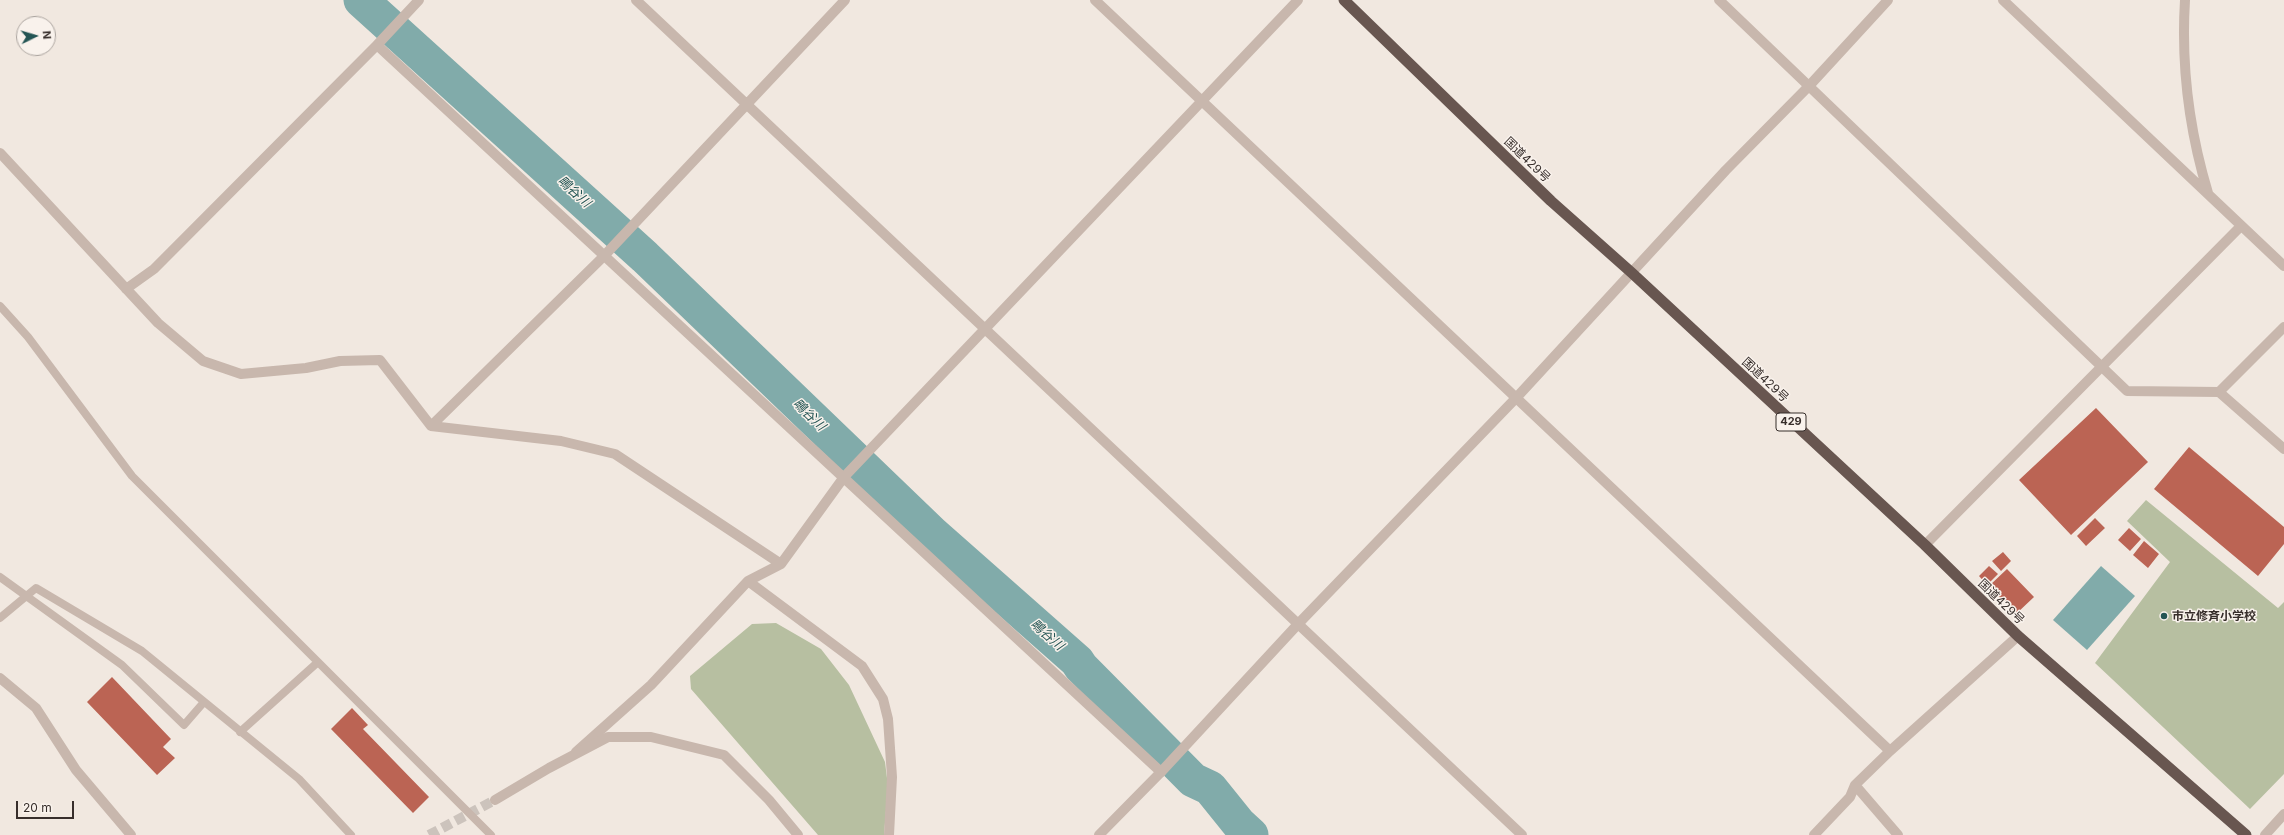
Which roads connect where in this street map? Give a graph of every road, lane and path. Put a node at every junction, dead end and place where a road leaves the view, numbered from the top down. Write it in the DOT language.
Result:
graph roads {
  1 [pos="419,0"];
  2 [pos="636,0"];
  3 [pos="846,0"];
  4 [pos="1095,0"];
  5 [pos="1298,0"];
  6 [pos="1344,0"];
  7 [pos="1719,0"];
  8 [pos="1888,0"];
  9 [pos="2003,0"];
  10 [pos="2185,0"];
  11 [pos="377,45"];
  12 [pos="1809,86"];
  13 [pos="1202,102"];
  14 [pos="747,104"];
  15 [pos="0,153"];
  16 [pos="2208,195"];
  17 [pos="2240,227"];
  18 [pos="603,257"];
  19 [pos="2284,266"];
  20 [pos="1632,273"];
  21 [pos="126,289"];
  22 [pos="0,306"];
  23 [pos="2284,327"];
  24 [pos="986,329"];
  25 [pos="2101,368"];
  26 [pos="2219,392"];
  27 [pos="1518,397"];
  28 [pos="431,426"];
  29 [pos="2284,449"];
  30 [pos="844,477"];
  31 [pos="1925,545"];
  32 [pos="780,564"];
  33 [pos="0,577"];
  34 [pos="748,581"];
  35 [pos="25,597"];
  36 [pos="0,618"];
  37 [pos="1299,623"];
  38 [pos="2018,636"];
  39 [pos="318,662"];
  40 [pos="0,678"];
  41 [pos="204,702"];
  42 [pos="240,732"];
  43 [pos="1890,751"];
  44 [pos="570,756"];
  45 [pos="1161,772"];
  46 [pos="1855,786"];
  47 [pos="495,800"];
  48 [pos="2284,814"];
  49 [pos="131,835"];
  50 [pos="351,835"];
  51 [pos="491,835"];
  52 [pos="798,835"];
  53 [pos="889,835"];
  54 [pos="1099,835"];
  55 [pos="1522,835"];
  56 [pos="1814,835"];
  57 [pos="1898,835"];
  58 [pos="2246,835"];
  59 [pos="2266,835"];
  1 -- 11 [label="street"];
  2 -- 14 [label="street"];
  3 -- 14 [label="street"];
  4 -- 13 [label="street"];
  5 -- 13 [label="street"];
  6 -- 20 [label="highway, 国道429号 / 429"];
  7 -- 12 [label="street"];
  8 -- 12 [label="street"];
  9 -- 16 [label="street"];
  10 -- 16 [label="street"];
  11 -- 18 [label="street"];
  11 -- 21 [label="street"];
  12 -- 20 [label="street"];
  12 -- 25 [label="street"];
  13 -- 24 [label="street"];
  13 -- 27 [label="street"];
  14 -- 18 [label="street"];
  14 -- 24 [label="street"];
  15 -- 21 [label="street"];
  16 -- 17 [label="street"];
  17 -- 19 [label="street"];
  17 -- 25 [label="street"];
  18 -- 28 [label="street"];
  18 -- 30 [label="street"];
  20 -- 27 [label="street"];
  20 -- 31 [label="highway, 国道429号 / 429"];
  21 -- 28 [label="street"];
  22 -- 39 [label="lane"];
  23 -- 26 [label="street"];
  24 -- 30 [label="street"];
  24 -- 37 [label="street"];
  25 -- 26 [label="street"];
  25 -- 31 [label="street"];
  26 -- 29 [label="street"];
  27 -- 37 [label="street"];
  27 -- 43 [label="street"];
  28 -- 32 [label="street"];
  30 -- 32 [label="street"];
  30 -- 45 [label="street"];
  31 -- 38 [label="highway, 国道429号 / 429"];
  32 -- 34 [label="street"];
  33 -- 35 [label="lane"];
  34 -- 44 [label="street"];
  34 -- 53 [label="street"];
  35 -- 36 [label="lane"];
  35 -- 41 [label="lane"];
  35 -- 41 [label="lane"];
  37 -- 45 [label="street"];
  37 -- 55 [label="street"];
  38 -- 43 [label="street"];
  38 -- 58 [label="highway, 国道429号 / 429"];
  39 -- 42 [label="lane"];
  39 -- 51 [label="lane"];
  40 -- 49 [label="street"];
  41 -- 42 [label="lane"];
  42 -- 50 [label="lane"];
  43 -- 46 [label="street"];
  44 -- 47 [label="street"];
  44 -- 52 [label="street"];
  45 -- 54 [label="street"];
  46 -- 56 [label="street"];
  46 -- 57 [label="street"];
  48 -- 59 [label="street"];
}
